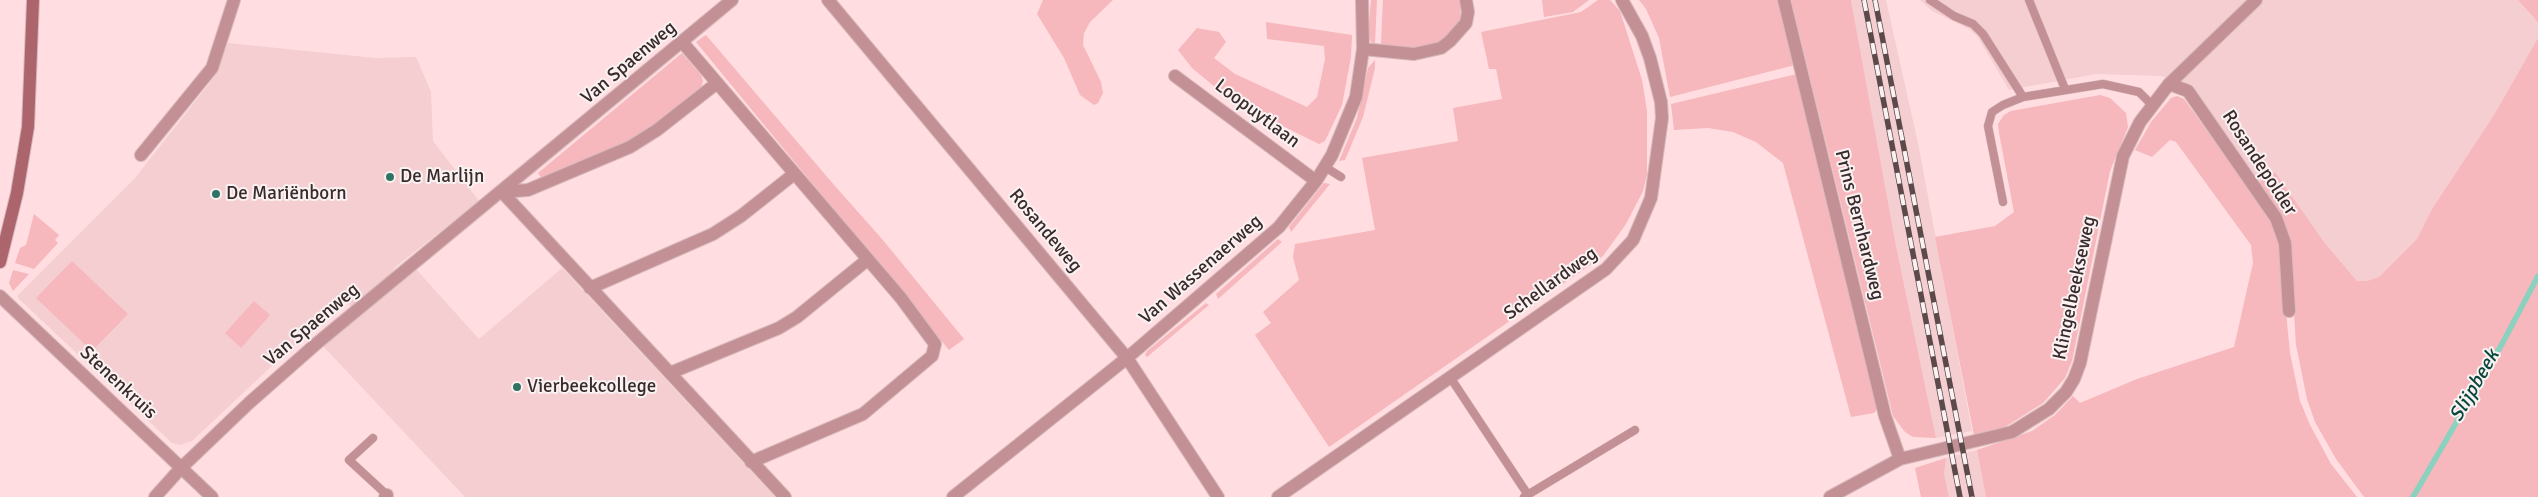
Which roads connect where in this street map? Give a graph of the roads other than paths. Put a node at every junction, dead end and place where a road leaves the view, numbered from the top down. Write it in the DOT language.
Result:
graph roads {
  1 [pos="33,0"];
  2 [pos="234,0"];
  3 [pos="732,0"];
  4 [pos="828,0"];
  5 [pos="1362,0"];
  6 [pos="1466,0"];
  7 [pos="1622,0"];
  8 [pos="1784,0"];
  9 [pos="1930,0"];
  10 [pos="2029,0"];
  11 [pos="2256,0"];
  12 [pos="683,43"];
  13 [pos="1363,49"];
  14 [pos="1175,76"];
  15 [pos="717,83"];
  16 [pos="2169,84"];
  17 [pos="2065,89"];
  18 [pos="2023,97"];
  19 [pos="2152,105"];
  20 [pos="141,155"];
  21 [pos="1325,167"];
  22 [pos="794,174"];
  23 [pos="1341,177"];
  24 [pos="1316,181"];
  25 [pos="502,192"];
  26 [pos="2003,202"];
  27 [pos="867,260"];
  28 [pos="0,262"];
  29 [pos="590,288"];
  30 [pos="0,296"];
  31 [pos="2290,311"];
  32 [pos="1127,358"];
  33 [pos="670,373"];
  34 [pos="1450,377"];
  35 [pos="1635,430"];
  36 [pos="373,438"];
  37 [pos="1900,459"];
  38 [pos="751,462"];
  39 [pos="181,468"];
  40 [pos="386,496"];
  41 [pos="1526,496"];
  42 [pos="155,497"];
  43 [pos="212,497"];
  44 [pos="785,497"];
  45 [pos="952,497"];
  46 [pos="1218,497"];
  47 [pos="1278,497"];
  48 [pos="1830,497"];
  1 -- 28 [label="street"];
  2 -- 20 [label="street"];
  3 -- 12 [label="street, Van Spaenweg"];
  4 -- 32 [label="street, Rosandeweg"];
  5 -- 13 [label="street, Van Wassenaerweg"];
  6 -- 13 [label="street"];
  7 -- 34 [label="street, Schellardweg"];
  8 -- 37 [label="street, Prins Bernhardweg"];
  9 -- 18 [label="lane"];
  10 -- 17 [label="lane"];
  11 -- 16 [label="street, Klingelbeekseweg"];
  12 -- 15 [label="street"];
  12 -- 25 [label="street, Van Spaenweg"];
  13 -- 21 [label="street, Van Wassenaerweg"];
  14 -- 24 [label="street, Loopuytlaan"];
  15 -- 22 [label="street"];
  15 -- 25 [label="street"];
  16 -- 19 [label="street, Klingelbeekseweg"];
  16 -- 31 [label="street, Rosandepolder"];
  17 -- 18 [label="lane"];
  17 -- 19 [label="lane"];
  18 -- 26 [label="lane"];
  19 -- 37 [label="street, Klingelbeekseweg"];
  21 -- 23 [label="lane"];
  21 -- 24 [label="street, Van Wassenaerweg"];
  22 -- 27 [label="street"];
  22 -- 29 [label="street"];
  24 -- 32 [label="street, Van Wassenaerweg"];
  25 -- 29 [label="street"];
  25 -- 39 [label="street, Van Spaenweg"];
  27 -- 33 [label="street"];
  27 -- 38 [label="street"];
  29 -- 33 [label="street"];
  30 -- 39 [label="street, Stenenkruis"];
  32 -- 45 [label="street, Van Wassenaerweg"];
  32 -- 46 [label="street, Rosandeweg"];
  33 -- 38 [label="street"];
  34 -- 41 [label="lane"];
  34 -- 47 [label="street, Schellardweg"];
  35 -- 41 [label="lane"];
  36 -- 40 [label="lane"];
  37 -- 48 [label="street, Klingelbeekseweg"];
  38 -- 44 [label="street"];
  39 -- 42 [label="street, Van Spaenweg"];
  39 -- 43 [label="street, Stenenkruis"];
}
